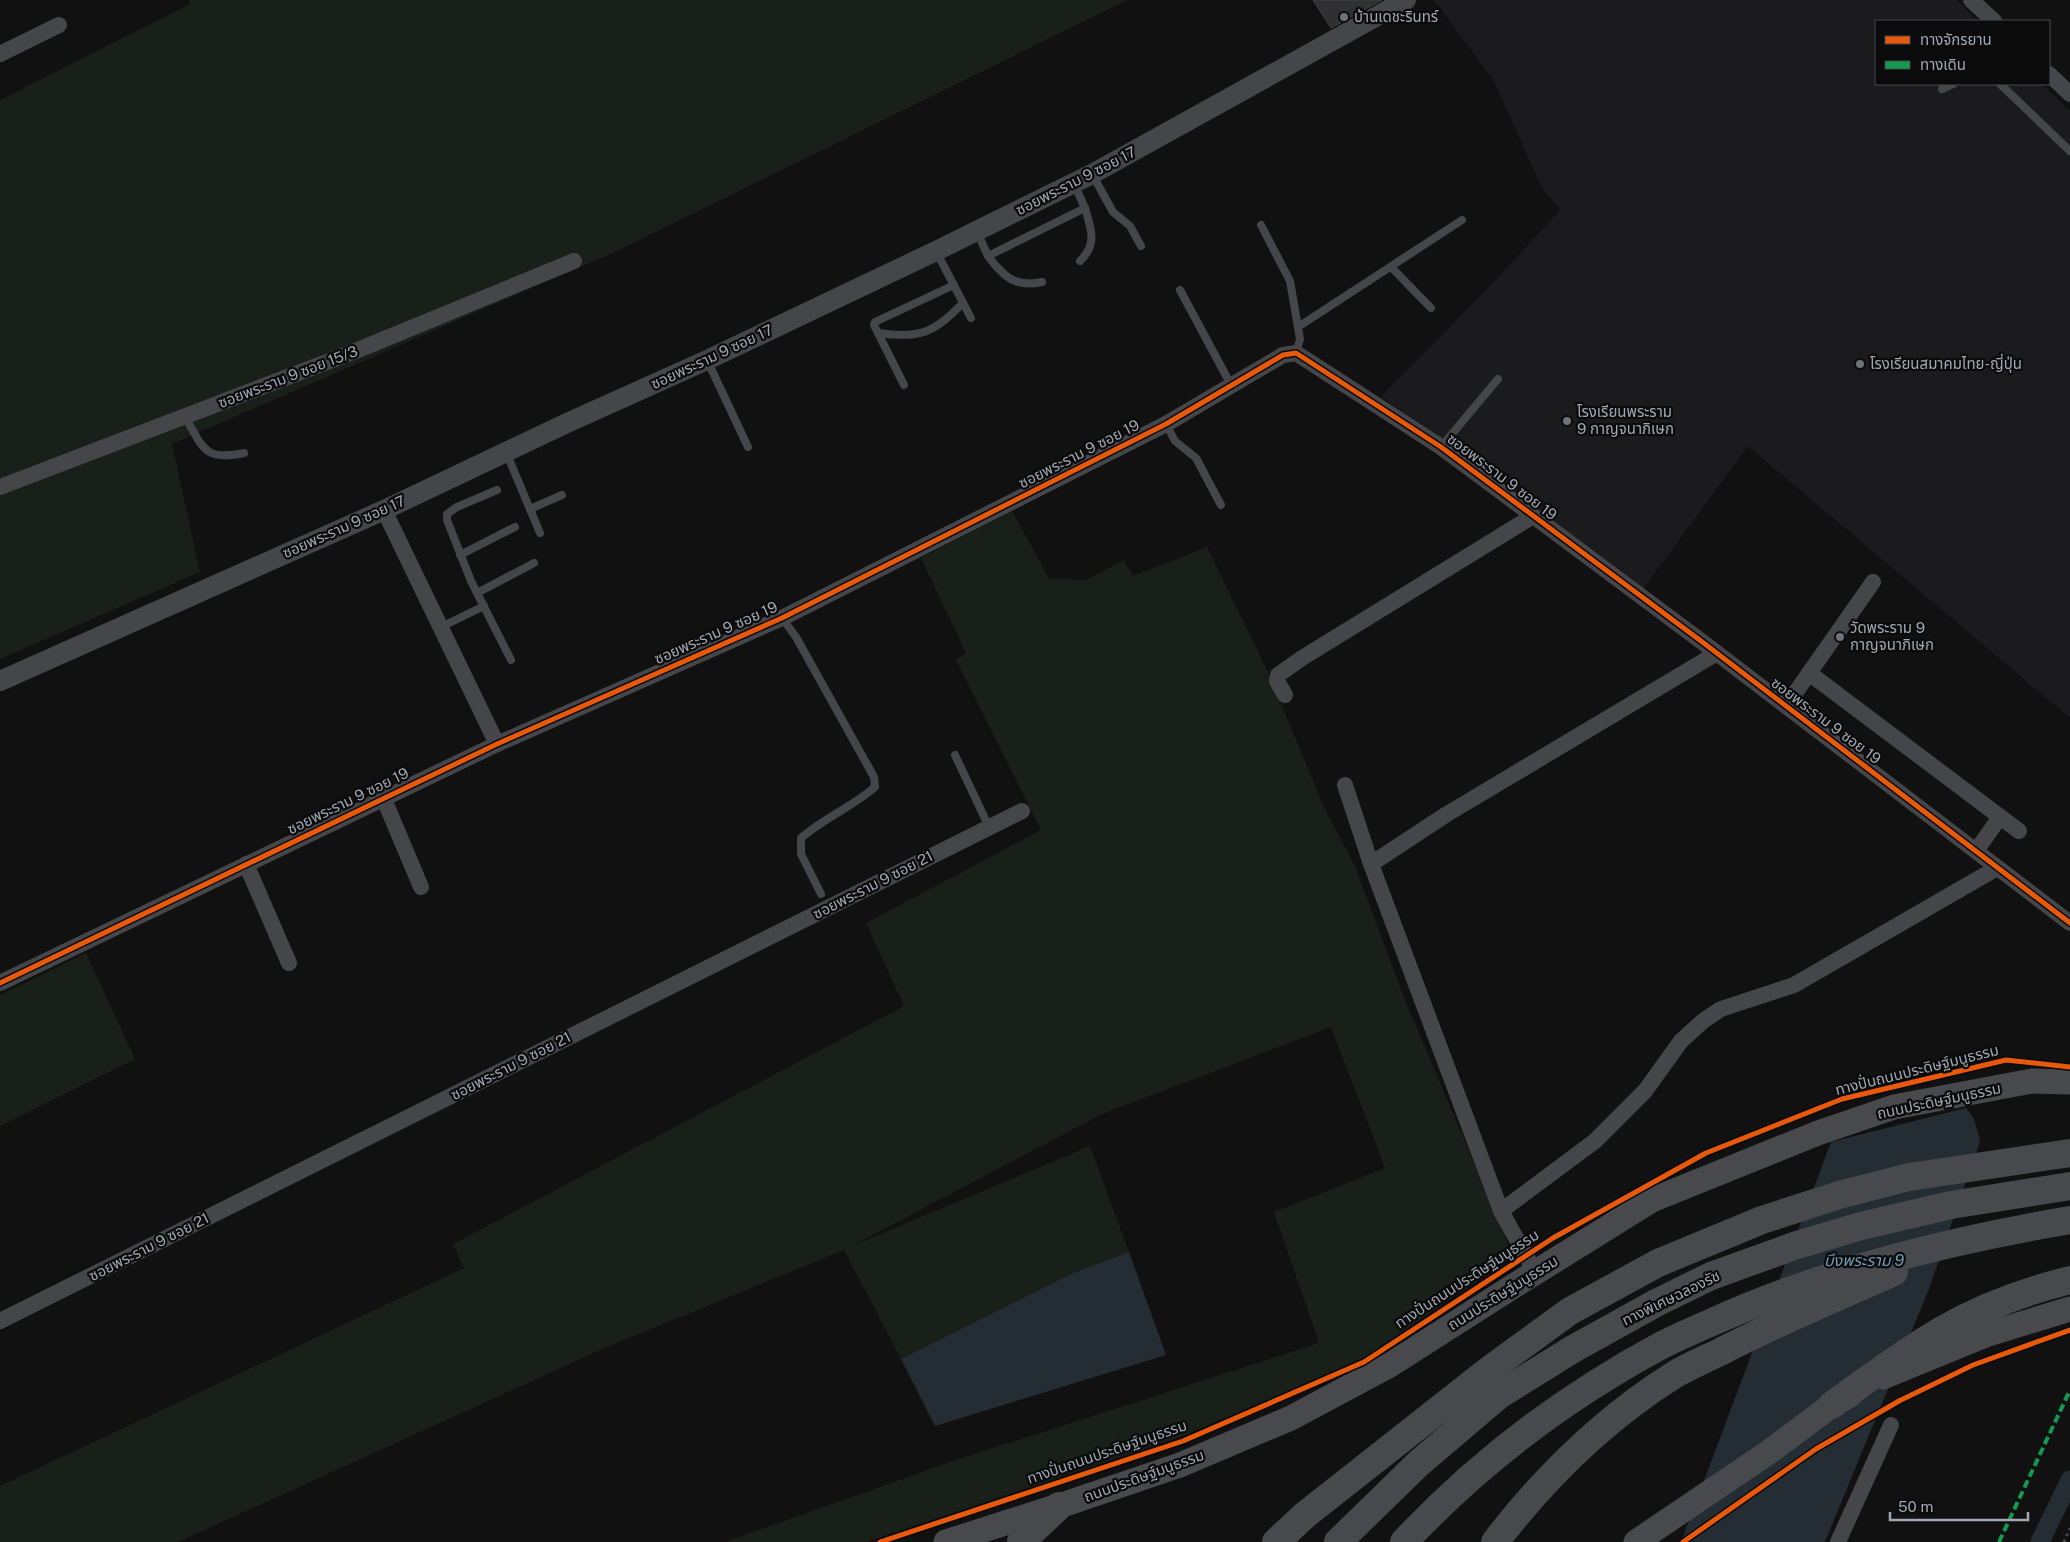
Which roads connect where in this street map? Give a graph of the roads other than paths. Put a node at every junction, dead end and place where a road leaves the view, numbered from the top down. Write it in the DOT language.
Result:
graph roads {
  1 [pos="1406,0"];
  2 [pos="1971,0"];
  3 [pos="1993,20"];
  4 [pos="59,24"];
  5 [pos="0,54"];
  6 [pos="2050,75"];
  7 [pos="1950,85"];
  8 [pos="2001,85"];
  9 [pos="1942,89"];
  10 [pos="2070,94"];
  11 [pos="2070,151"];
  12 [pos="1092,174"];
  13 [pos="1074,184"];
  14 [pos="1085,208"];
  15 [pos="1462,220"];
  16 [pos="1261,225"];
  17 [pos="977,232"];
  18 [pos="1141,246"];
  19 [pos="936,251"];
  20 [pos="988,256"];
  21 [pos="574,261"];
  22 [pos="1080,261"];
  23 [pos="1391,267"];
  24 [pos="1042,282"];
  25 [pos="954,285"];
  26 [pos="1180,290"];
  27 [pos="963,303"];
  28 [pos="1431,308"];
  29 [pos="971,318"];
  30 [pos="1298,327"];
  31 [pos="878,333"];
  32 [pos="1296,353"];
  33 [pos="708,360"];
  34 [pos="1498,379"];
  35 [pos="904,385"];
  36 [pos="1231,385"];
  37 [pos="185,417"];
  38 [pos="1166,424"];
  39 [pos="748,447"];
  40 [pos="1441,447"];
  41 [pos="506,452"];
  42 [pos="244,453"];
  43 [pos="0,487"];
  44 [pos="497,490"];
  45 [pos="562,494"];
  46 [pos="1221,505"];
  47 [pos="530,509"];
  48 [pos="384,510"];
  49 [pos="1533,516"];
  50 [pos="515,527"];
  51 [pos="540,533"];
  52 [pos="460,555"];
  53 [pos="534,563"];
  54 [pos="1874,582"];
  55 [pos="477,593"];
  56 [pos="484,606"];
  57 [pos="782,618"];
  58 [pos="441,628"];
  59 [pos="1717,653"];
  60 [pos="511,660"];
  61 [pos="1809,673"];
  62 [pos="0,681"];
  63 [pos="1284,694"];
  64 [pos="1786,706"];
  65 [pos="496,744"];
  66 [pos="955,755"];
  67 [pos="1345,785"];
  68 [pos="383,797"];
  69 [pos="1022,811"];
  70 [pos="2000,817"];
  71 [pos="989,827"];
  72 [pos="2019,831"];
  73 [pos="1976,851"];
  74 [pos="246,864"];
  75 [pos="1371,864"];
  76 [pos="1998,868"];
  77 [pos="421,887"];
  78 [pos="820,894"];
  79 [pos="2070,923"];
  80 [pos="289,963"];
  81 [pos="0,983"];
  82 [pos="2070,1082"];
  83 [pos="2070,1152"];
  84 [pos="2070,1186"];
  85 [pos="1501,1212"];
  86 [pos="2070,1220"];
  87 [pos="1980,1236"];
  88 [pos="1535,1272"];
  89 [pos="2070,1280"];
  90 [pos="2070,1309"];
  91 [pos="0,1321"];
  92 [pos="1832,1405"];
  93 [pos="1891,1425"];
  94 [pos="1059,1506"];
  95 [pos="946,1542"];
  96 [pos="1022,1542"];
  97 [pos="1276,1542"];
  98 [pos="1338,1542"];
  99 [pos="1404,1542"];
  100 [pos="1495,1542"];
  101 [pos="1636,1542"];
  102 [pos="1838,1542"];
  1 -- 12 [label="street, ซอยพระราม 9 ซอย 17"];
  2 -- 3 [label="street"];
  4 -- 5 [label="street"];
  6 -- 10 [label="street"];
  7 -- 9 [label="lane"];
  8 -- 11 [label="lane"];
  12 -- 13 [label="street, ซอยพระราม 9 ซอย 17"];
  12 -- 18 [label="lane"];
  13 -- 14 [label="lane"];
  13 -- 17 [label="street, ซอยพระราม 9 ซอย 17"];
  14 -- 20 [label="lane"];
  14 -- 22 [label="lane"];
  15 -- 23 [label="lane"];
  16 -- 30 [label="lane"];
  17 -- 19 [label="street, ซอยพระราม 9 ซอย 17"];
  17 -- 20 [label="lane"];
  19 -- 25 [label="lane"];
  19 -- 33 [label="street, ซอยพระราม 9 ซอย 17"];
  20 -- 24 [label="lane"];
  21 -- 37 [label="street, ซอยพระราม 9 ซอย 15/3"];
  23 -- 28 [label="lane"];
  23 -- 30 [label="lane"];
  25 -- 27 [label="lane"];
  25 -- 31 [label="lane"];
  26 -- 36 [label="lane"];
  27 -- 29 [label="lane"];
  27 -- 31 [label="lane"];
  30 -- 32 [label="lane"];
  31 -- 35 [label="lane"];
  32 -- 36 [label="street, ซอยพระราม 9 ซอย 19"];
  32 -- 40 [label="street, ซอยพระราม 9 ซอย 19"];
  33 -- 39 [label="lane"];
  33 -- 41 [label="street, ซอยพระราม 9 ซอย 17"];
  34 -- 40 [label="lane"];
  36 -- 38 [label="street, ซอยพระราม 9 ซอย 19"];
  37 -- 42 [label="lane"];
  37 -- 43 [label="street, ซอยพระราม 9 ซอย 15/3"];
  38 -- 46 [label="lane"];
  38 -- 57 [label="street, ซอยพระราม 9 ซอย 19"];
  40 -- 49 [label="street, ซอยพระราม 9 ซอย 19"];
  41 -- 47 [label="lane"];
  41 -- 48 [label="street, ซอยพระราม 9 ซอย 17"];
  44 -- 52 [label="lane"];
  45 -- 47 [label="lane"];
  47 -- 51 [label="lane"];
  48 -- 58 [label="street"];
  48 -- 62 [label="street, ซอยพระราม 9 ซอย 17"];
  49 -- 59 [label="street, ซอยพระราม 9 ซอย 19"];
  49 -- 63 [label="street"];
  50 -- 52 [label="lane"];
  52 -- 55 [label="lane"];
  53 -- 55 [label="lane"];
  54 -- 61 [label="street"];
  55 -- 56 [label="lane"];
  56 -- 58 [label="lane"];
  56 -- 60 [label="lane"];
  57 -- 65 [label="street, ซอยพระราม 9 ซอย 19"];
  57 -- 78 [label="lane"];
  58 -- 65 [label="street"];
  59 -- 64 [label="street, ซอยพระราม 9 ซอย 19"];
  59 -- 75 [label="street"];
  61 -- 64 [label="street"];
  61 -- 70 [label="street"];
  64 -- 73 [label="street, ซอยพระราม 9 ซอย 19"];
  65 -- 68 [label="street, ซอยพระราม 9 ซอย 19"];
  66 -- 71 [label="lane"];
  67 -- 75 [label="street"];
  68 -- 74 [label="street, ซอยพระราม 9 ซอย 19"];
  68 -- 77 [label="street"];
  69 -- 71 [label="street, ซอยพระราม 9 ซอย 21"];
  70 -- 72 [label="street"];
  70 -- 73 [label="street"];
  71 -- 91 [label="street, ซอยพระราม 9 ซอย 21"];
  73 -- 76 [label="street, ซอยพระราม 9 ซอย 19"];
  74 -- 80 [label="street"];
  74 -- 81 [label="street, ซอยพระราม 9 ซอย 19"];
  75 -- 85 [label="street"];
  76 -- 79 [label="street, ซอยพระราม 9 ซอย 19"];
  76 -- 85 [label="street"];
  82 -- 88 [label="main road, ถนนประดิษฐ์มนูธรรม"];
  83 -- 97 [label="highway"];
  84 -- 98 [label="highway, ทางพิเศษฉลองรัช"];
  85 -- 88 [label="street"];
  86 -- 87 [label="highway"];
  87 -- 99 [label="highway"];
  87 -- 100 [label="highway"];
  88 -- 94 [label="main road, ถนนประดิษฐ์มนูธรรม"];
  89 -- 92 [label="highway"];
  90 -- 92 [label="main road"];
  92 -- 101 [label="main road"];
  93 -- 102 [label="street"];
  94 -- 95 [label="main road, ถนนประดิษฐ์มนูธรรม"];
  94 -- 96 [label="highway"];
}
